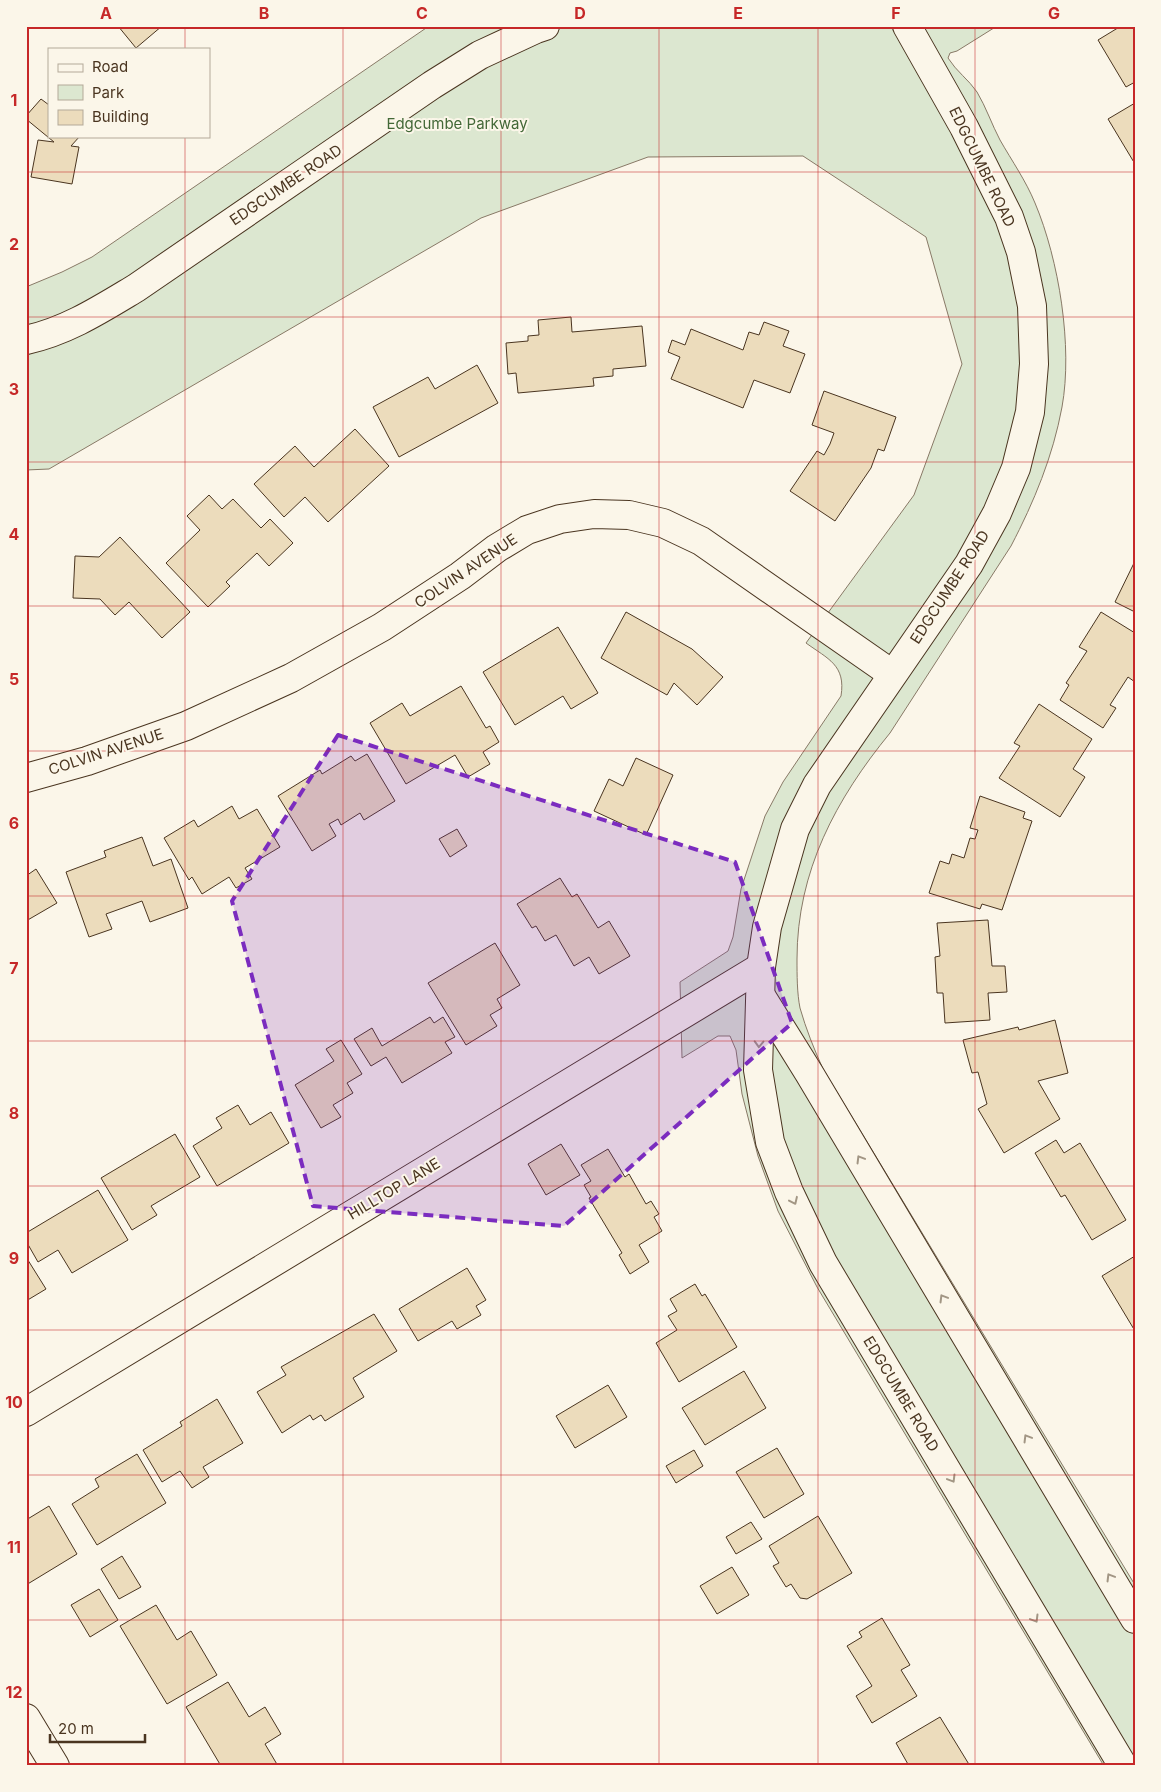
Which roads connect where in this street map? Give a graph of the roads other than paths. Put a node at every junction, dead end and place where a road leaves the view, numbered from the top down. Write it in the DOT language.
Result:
graph roads {
  1 [pos="545,26"];
  2 [pos="907,26"];
  3 [pos="26,340"];
  4 [pos="892,674"];
  5 [pos="26,778"];
  6 [pos="761,967"];
  7 [pos="761,996"];
  8 [pos="26,1412"];
  9 [pos="1135,1619"];
  10 [pos="26,1718"];
  11 [pos="55,1766"];
  12 [pos="1122,1766"];
  1 -- 3 [label="street, EDGCUMBE ROAD"];
  2 -- 4 [label="street, EDGCUMBE ROAD"];
  4 -- 5 [label="street, COLVIN AVENUE"];
  4 -- 6 [label="street, EDGCUMBE ROAD"];
  6 -- 7 [label="street, EDGCUMBE ROAD"];
  6 -- 8 [label="street, HILLTOP LANE"];
  9 -- 7 [label="street, one-way"];
  7 -- 12 [label="street, EDGCUMBE ROAD, one-way"];
  10 -- 11 [label="street"];
}
